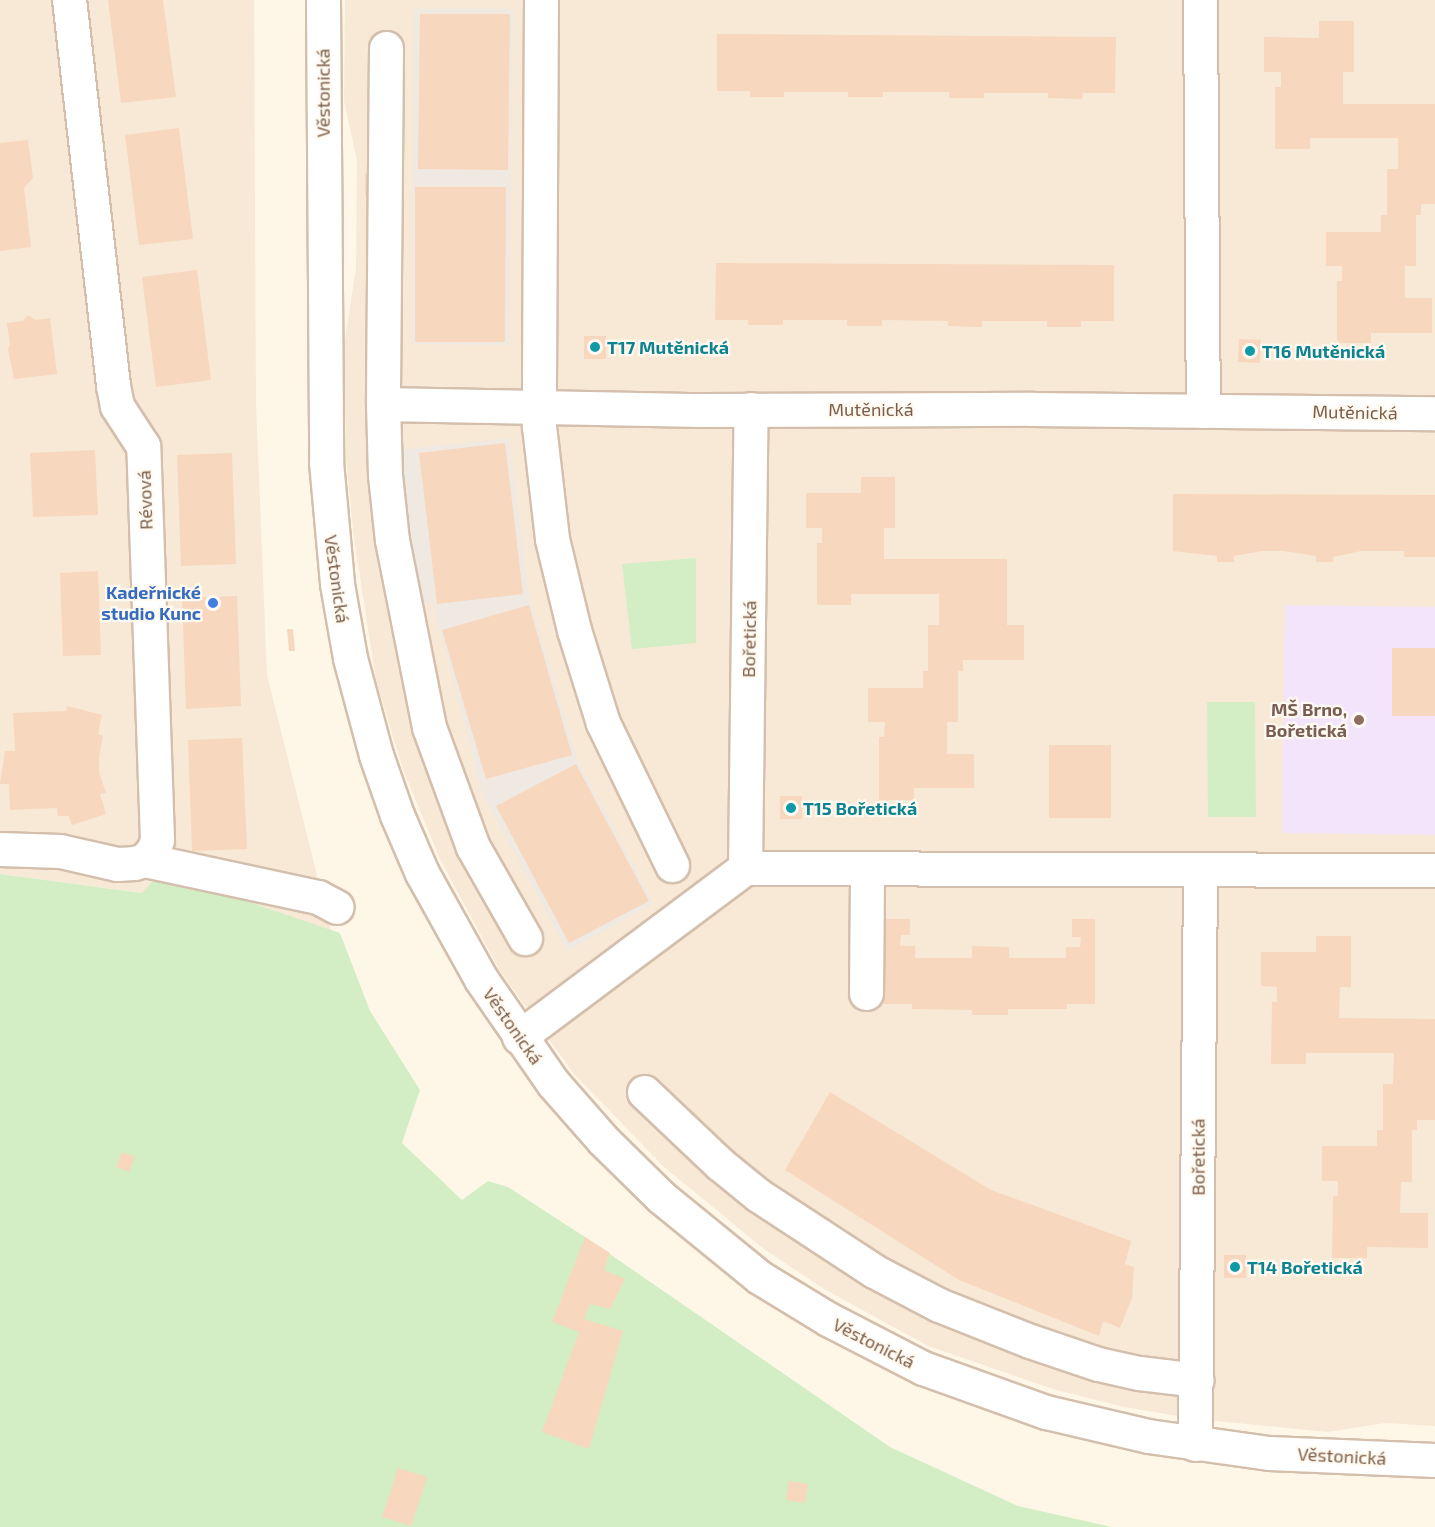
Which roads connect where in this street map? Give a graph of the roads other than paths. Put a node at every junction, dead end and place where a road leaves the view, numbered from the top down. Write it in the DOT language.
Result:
graph roads {
  1 [pos="69,0"];
  2 [pos="322,0"];
  3 [pos="541,0"];
  4 [pos="1200,0"];
  5 [pos="386,48"];
  6 [pos="383,404"];
  7 [pos="539,408"];
  8 [pos="751,410"];
  9 [pos="1203,411"];
  10 [pos="1435,413"];
  11 [pos="0,849"];
  12 [pos="145,860"];
  13 [pos="672,865"];
  14 [pos="745,868"];
  15 [pos="867,869"];
  16 [pos="1200,870"];
  17 [pos="1435,870"];
  18 [pos="337,907"];
  19 [pos="525,938"];
  20 [pos="866,993"];
  21 [pos="519,1037"];
  22 [pos="644,1092"];
  23 [pos="1197,1380"];
  24 [pos="1196,1444"];
  25 [pos="1435,1461"];
  1 -- 12 [label="street, Révová"];
  2 -- 21 [label="street, Věstonická"];
  3 -- 7 [label="street"];
  4 -- 9 [label="street"];
  5 -- 6 [label="street"];
  6 -- 7 [label="street, Mutěnická"];
  6 -- 19 [label="street"];
  7 -- 8 [label="street, Mutěnická"];
  7 -- 13 [label="street"];
  8 -- 9 [label="street, Mutěnická"];
  8 -- 14 [label="street, Bořetická"];
  9 -- 10 [label="street, Mutěnická"];
  11 -- 12 [label="street"];
  12 -- 18 [label="street"];
  14 -- 15 [label="street"];
  14 -- 21 [label="street"];
  15 -- 16 [label="street"];
  15 -- 20 [label="street"];
  16 -- 17 [label="street"];
  16 -- 23 [label="street, Bořetická"];
  21 -- 24 [label="street, Věstonická"];
  22 -- 23 [label="street"];
  23 -- 24 [label="street, Bořetická"];
  24 -- 25 [label="street, Věstonická"];
}
